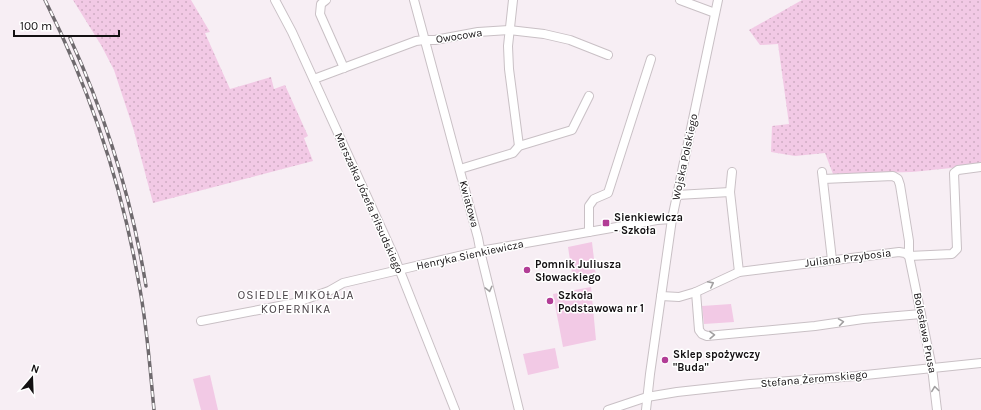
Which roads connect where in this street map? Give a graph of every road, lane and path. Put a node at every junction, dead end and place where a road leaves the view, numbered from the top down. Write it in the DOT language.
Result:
graph roads {
  1 [pos="275,0"];
  2 [pos="326,0"];
  3 [pos="414,0"];
  4 [pos="513,0"];
  5 [pos="680,0"];
  6 [pos="718,0"];
  7 [pos="716,13"];
  8 [pos="509,30"];
  9 [pos="424,40"];
  10 [pos="608,55"];
  11 [pos="651,59"];
  12 [pos="344,68"];
  13 [pos="314,79"];
  14 [pos="589,96"];
  15 [pos="519,146"];
  16 [pos="981,167"];
  17 [pos="460,169"];
  18 [pos="732,172"];
  19 [pos="730,192"];
  20 [pos="677,195"];
  21 [pos="672,219"];
  22 [pos="589,232"];
  23 [pos="480,251"];
  24 [pos="909,256"];
  25 [pos="832,260"];
  26 [pos="399,270"];
  27 [pos="739,272"];
  28 [pos="696,292"];
  29 [pos="661,296"];
  30 [pos="921,314"];
  31 [pos="201,321"];
  32 [pos="981,363"];
  33 [pos="932,368"];
  34 [pos="647,397"];
  35 [pos="455,410"];
  36 [pos="519,410"];
  37 [pos="608,410"];
  38 [pos="646,410"];
  39 [pos="937,410"];
  1 -- 13 [label="street, Marszałka Józefa Piłsudskiego"];
  2 -- 12 [label="street"];
  3 -- 9 [label="street, Kwiatowa"];
  4 -- 8 [label="street"];
  5 -- 7 [label="street"];
  6 -- 7 [label="street, Wojska Polskiego"];
  7 -- 20 [label="street, Wojska Polskiego"];
  8 -- 9 [label="street, Owocowa"];
  8 -- 10 [label="street, Owocowa"];
  8 -- 15 [label="street"];
  9 -- 12 [label="street, Owocowa"];
  9 -- 17 [label="street, Kwiatowa"];
  11 -- 22 [label="street"];
  12 -- 13 [label="street, Owocowa"];
  13 -- 26 [label="street, Marszałka Józefa Piłsudskiego"];
  14 -- 15 [label="street"];
  15 -- 17 [label="street"];
  16 -- 24 [label="street, Juliana Przybosia"];
  17 -- 23 [label="street, Kwiatowa"];
  18 -- 19 [label="street"];
  19 -- 20 [label="street"];
  19 -- 27 [label="street"];
  20 -- 21 [label="street, Wojska Polskiego"];
  21 -- 22 [label="street, Henryka Sienkiewicza"];
  21 -- 29 [label="street, Wojska Polskiego"];
  22 -- 23 [label="street, Henryka Sienkiewicza"];
  23 -- 26 [label="street, Henryka Sienkiewicza"];
  23 -- 36 [label="street, Kwiatowa, one-way"];
  24 -- 25 [label="street, Juliana Przybosia"];
  24 -- 25 [label="street, Bolesława Prusa"];
  24 -- 30 [label="street, Bolesława Prusa"];
  25 -- 27 [label="street, Juliana Przybosia"];
  26 -- 31 [label="street, Henryka Sienkiewicza"];
  26 -- 35 [label="street, Marszałka Józefa Piłsudskiego"];
  28 -- 27 [label="street, Juliana Przybosia, one-way"];
  28 -- 29 [label="street, Juliana Przybosia"];
  28 -- 30 [label="street, one-way"];
  29 -- 34 [label="street, Wojska Polskiego"];
  30 -- 33 [label="street, Bolesława Prusa"];
  32 -- 33 [label="street, Stefana Żeromskiego"];
  33 -- 34 [label="street, Stefana Żeromskiego"];
  39 -- 33 [label="street, Bolesława Prusa, one-way"];
  34 -- 37 [label="street, Stefana Żeromskiego"];
  34 -- 38 [label="street, Wojska Polskiego"];
}
